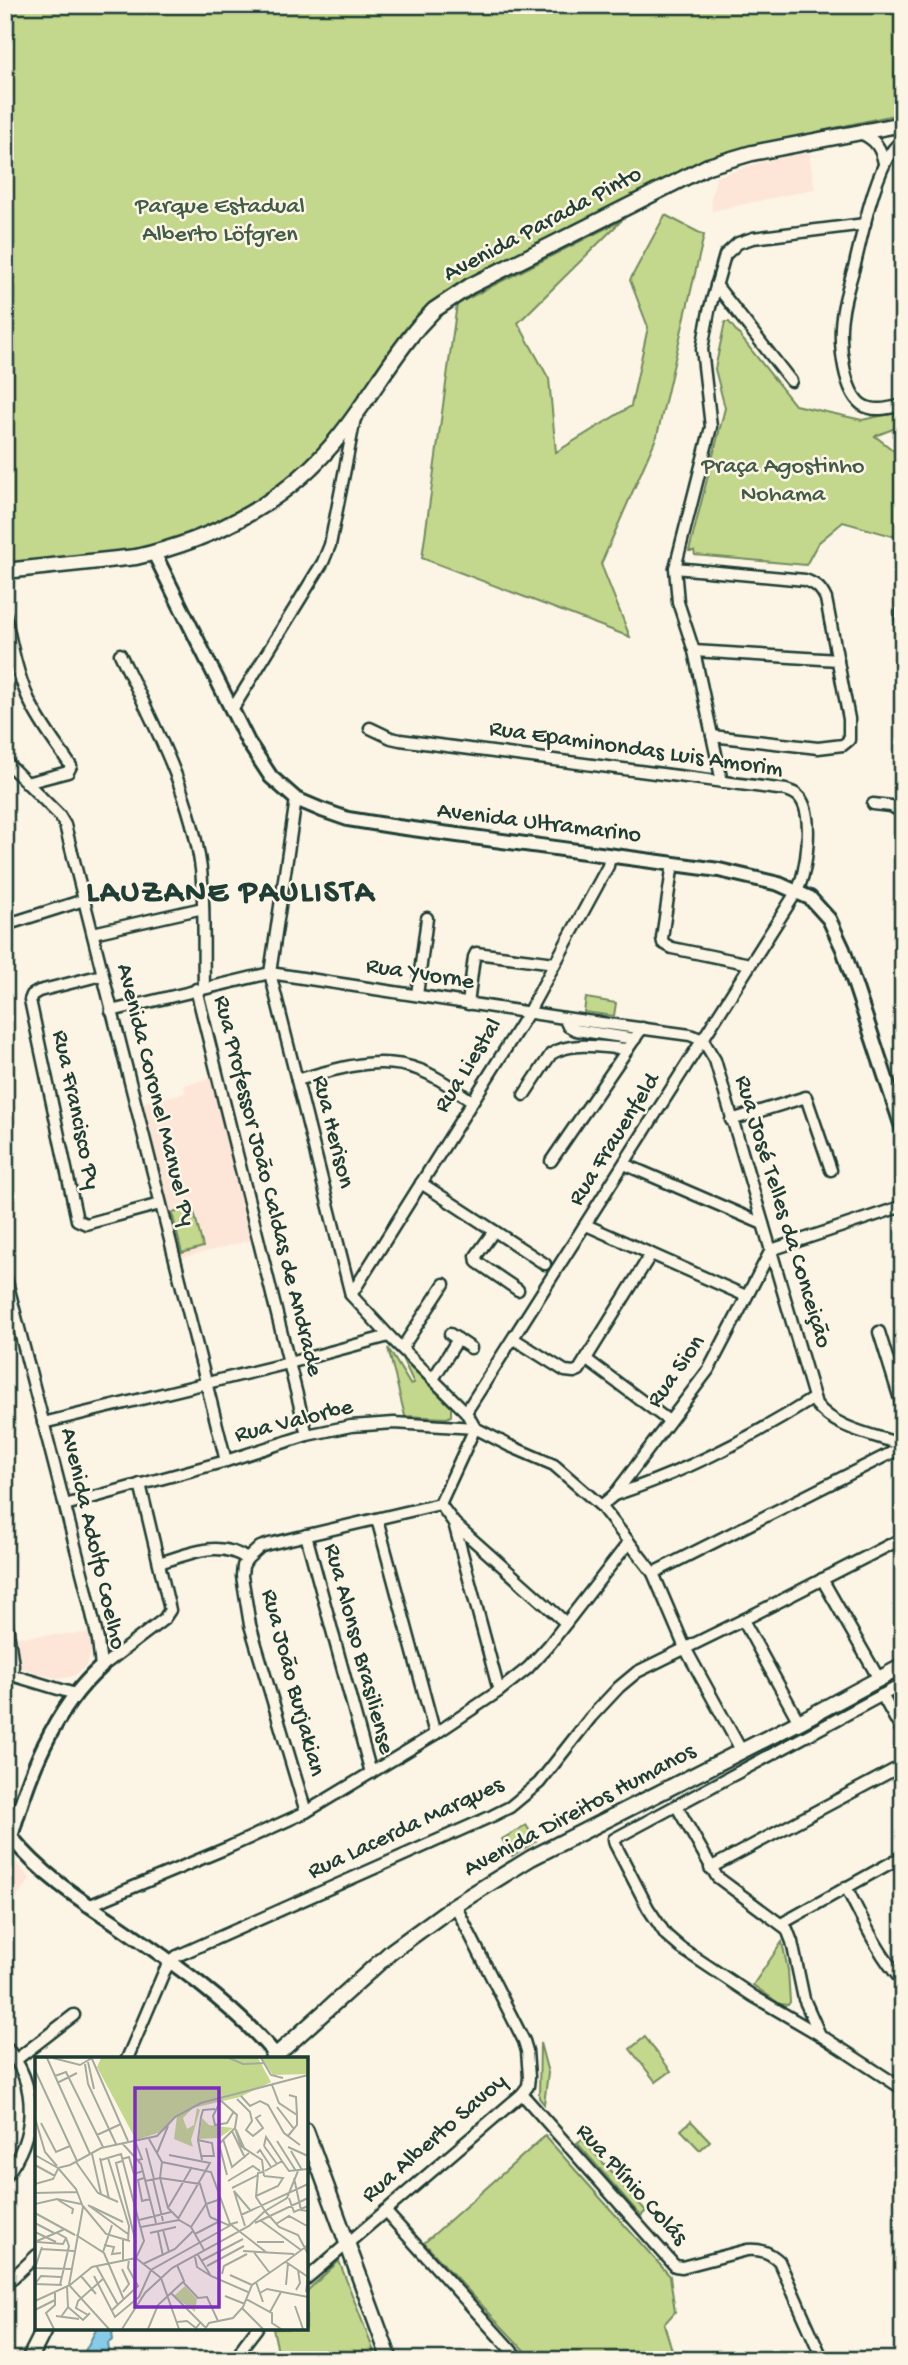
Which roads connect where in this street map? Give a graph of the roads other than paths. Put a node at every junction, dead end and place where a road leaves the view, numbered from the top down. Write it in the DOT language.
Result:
graph roads {
  1 [pos="903,124"];
  2 [pos="859,132"];
  3 [pos="903,140"];
  4 [pos="884,163"];
  5 [pos="865,224"];
  6 [pos="716,285"];
  7 [pos="791,381"];
  8 [pos="903,405"];
  9 [pos="355,415"];
  10 [pos="154,553"];
  11 [pos="675,568"];
  12 [pos="5,572"];
  13 [pos="903,603"];
  14 [pos="5,614"];
  15 [pos="903,630"];
  16 [pos="694,651"];
  17 [pos="120,654"];
  18 [pos="838,660"];
  19 [pos="232,710"];
  20 [pos="370,728"];
  21 [pos="712,736"];
  22 [pos="5,761"];
  23 [pos="722,782"];
  24 [pos="26,783"];
  25 [pos="296,799"];
  26 [pos="873,804"];
  27 [pos="903,813"];
  28 [pos="610,855"];
  29 [pos="673,863"];
  30 [pos="797,891"];
  31 [pos="84,900"];
  32 [pos="203,908"];
  33 [pos="427,918"];
  34 [pos="5,925"];
  35 [pos="93,933"];
  36 [pos="555,963"];
  37 [pos="750,964"];
  38 [pos="270,973"];
  39 [pos="102,975"];
  40 [pos="200,988"];
  41 [pos="417,995"];
  42 [pos="468,1004"];
  43 [pos="111,1011"];
  44 [pos="528,1013"];
  45 [pos="564,1018"];
  46 [pos="642,1028"];
  47 [pos="635,1039"];
  48 [pos="703,1040"];
  49 [pos="628,1049"];
  50 [pos="297,1080"];
  51 [pos="524,1095"];
  52 [pos="472,1101"];
  53 [pos="900,1110"];
  54 [pos="731,1119"];
  55 [pos="903,1130"];
  56 [pos="551,1161"];
  57 [pos="624,1164"];
  58 [pos="831,1170"];
  59 [pos="421,1183"];
  60 [pos="160,1203"];
  61 [pos="903,1206"];
  62 [pos="763,1224"];
  63 [pos="586,1225"];
  64 [pos="494,1231"];
  65 [pos="771,1250"];
  66 [pos="652,1254"];
  67 [pos="545,1264"];
  68 [pos="5,1274"];
  69 [pos="444,1284"];
  70 [pos="518,1290"];
  71 [pos="351,1294"];
  72 [pos="746,1296"];
  73 [pos="879,1332"];
  74 [pos="389,1336"];
  75 [pos="514,1339"];
  76 [pos="471,1348"];
  77 [pos="402,1349"];
  78 [pos="587,1360"];
  79 [pos="289,1363"];
  80 [pos="433,1379"];
  81 [pos="205,1383"];
  82 [pos="814,1398"];
  83 [pos="903,1409"];
  84 [pos="466,1412"];
  85 [pos="669,1421"];
  86 [pos="43,1423"];
  87 [pos="475,1428"];
  88 [pos="307,1435"];
  89 [pos="903,1446"];
  90 [pos="226,1461"];
  91 [pos="140,1484"];
  92 [pos="614,1495"];
  93 [pos="440,1504"];
  94 [pos="65,1505"];
  95 [pos="601,1506"];
  96 [pos="377,1519"];
  97 [pos="454,1523"];
  98 [pos="306,1535"];
  99 [pos="903,1538"];
  100 [pos="629,1542"];
  101 [pos="247,1559"];
  102 [pos="159,1563"];
  103 [pos="653,1573"];
  104 [pos="822,1578"];
  105 [pos="5,1611"];
  106 [pos="743,1620"];
  107 [pos="566,1623"];
  108 [pos="100,1648"];
  109 [pos="685,1648"];
  110 [pos="113,1657"];
  111 [pos="903,1666"];
  112 [pos="101,1667"];
  113 [pos="9,1674"];
  114 [pos="879,1679"];
  115 [pos="903,1684"];
  116 [pos="499,1691"];
  117 [pos="75,1694"];
  118 [pos="882,1695"];
  119 [pos="799,1722"];
  120 [pos="903,1733"];
  121 [pos="435,1734"];
  122 [pos="741,1750"];
  123 [pos="903,1765"];
  124 [pos="371,1773"];
  125 [pos="676,1805"];
  126 [pos="306,1812"];
  127 [pos="8,1837"];
  128 [pos="903,1856"];
  129 [pos="710,1868"];
  130 [pos="846,1887"];
  131 [pos="455,1905"];
  132 [pos="88,1906"];
  133 [pos="781,1924"];
  134 [pos="170,1962"];
  135 [pos="903,1982"];
  136 [pos="74,2015"];
  137 [pos="820,2035"];
  138 [pos="5,2046"];
  139 [pos="128,2057"];
  140 [pos="274,2057"];
  141 [pos="276,2057"];
  142 [pos="17,2059"];
  143 [pos="903,2089"];
  144 [pos="522,2094"];
  145 [pos="308,2137"];
  146 [pos="5,2177"];
  147 [pos="385,2211"];
  148 [pos="347,2244"];
  149 [pos="35,2257"];
  150 [pos="308,2277"];
  151 [pos="5,2285"];
  152 [pos="44,2330"];
  153 [pos="256,2330"];
  154 [pos="29,2360"];
  155 [pos="236,2360"];
  156 [pos="390,2360"];
  157 [pos="520,2360"];
  158 [pos="822,2360"];
  1 -- 2 [label="main road, Avenida Parada Pinto"];
  2 -- 4 [label="street"];
  2 -- 9 [label="main road, Avenida Parada Pinto"];
  3 -- 4 [label="street"];
  4 -- 5 [label="street"];
  5 -- 6 [label="street"];
  5 -- 8 [label="street"];
  6 -- 7 [label="street"];
  6 -- 11 [label="street"];
  9 -- 10 [label="main road, Avenida Parada Pinto"];
  9 -- 19 [label="street"];
  10 -- 12 [label="main road, Avenida Parada Pinto"];
  10 -- 19 [label="street, Avenida Ultramarino"];
  11 -- 16 [label="street"];
  11 -- 18 [label="street"];
  13 -- 15 [label="street"];
  14 -- 24 [label="street"];
  16 -- 18 [label="street"];
  16 -- 21 [label="street"];
  17 -- 32 [label="street, Rua Professor João Caldas de Andrade"];
  18 -- 21 [label="street"];
  19 -- 25 [label="street, Avenida Ultramarino"];
  20 -- 23 [label="street, Rua Epaminondas Luis Amorim"];
  21 -- 23 [label="street"];
  22 -- 24 [label="street, Avenida Coronel Manuel Py"];
  23 -- 30 [label="street, Rua Epaminondas Luis Amorim"];
  24 -- 31 [label="street, Avenida Coronel Manuel Py"];
  25 -- 28 [label="street, Avenida Ultramarino"];
  25 -- 38 [label="street, Rua Herison"];
  26 -- 27 [label="street"];
  28 -- 29 [label="street, Avenida Ultramarino"];
  28 -- 36 [label="street, Rua Liestal"];
  29 -- 30 [label="street, Avenida Ultramarino"];
  29 -- 37 [label="street"];
  30 -- 37 [label="street, Rua Frauenfeld"];
  30 -- 53 [label="street, Avenida Ultramarino"];
  31 -- 34 [label="street"];
  31 -- 35 [label="street, Avenida Coronel Manuel Py"];
  32 -- 35 [label="street"];
  32 -- 40 [label="street, Rua Professor João Caldas de Andrade"];
  33 -- 41 [label="street"];
  35 -- 39 [label="street, Avenida Coronel Manuel Py"];
  36 -- 42 [label="street"];
  36 -- 44 [label="street, Rua Liestal"];
  37 -- 48 [label="street, Rua Frauenfeld"];
  38 -- 40 [label="street"];
  38 -- 41 [label="street, Rua Yvorne"];
  38 -- 50 [label="street, Rua Herison"];
  39 -- 43 [label="street, Avenida Coronel Manuel Py"];
  39 -- 60 [label="street, Rua Francisco Py"];
  40 -- 43 [label="street"];
  40 -- 79 [label="street, Rua Professor João Caldas de Andrade"];
  41 -- 42 [label="street, Rua Yvorne"];
  42 -- 44 [label="street, Rua Yvorne"];
  43 -- 60 [label="street, Avenida Coronel Manuel Py"];
  44 -- 45 [label="street, Rua Yvorne"];
  44 -- 52 [label="street, Rua Liestal"];
  45 -- 46 [label="street, Rua Yvorne"];
  45 -- 47 [label="street, Rua Yvorne"];
  46 -- 47 [label="street"];
  46 -- 48 [label="street, Rua Yvorne"];
  47 -- 49 [label="street"];
  48 -- 54 [label="street, Rua José Telles da Conceição"];
  48 -- 57 [label="street, Rua Frauenfeld"];
  49 -- 51 [label="street"];
  49 -- 56 [label="street"];
  50 -- 52 [label="street"];
  50 -- 71 [label="street, Rua Herison"];
  52 -- 59 [label="street, Rua Liestal"];
  53 -- 55 [label="street, Avenida Ultramarino"];
  54 -- 58 [label="street"];
  54 -- 62 [label="street, Rua José Telles da Conceição"];
  57 -- 62 [label="street"];
  57 -- 63 [label="street, Rua Frauenfeld"];
  59 -- 64 [label="street"];
  59 -- 71 [label="street, Rua Liestal"];
  60 -- 81 [label="street, Avenida Coronel Manuel Py"];
  61 -- 65 [label="street"];
  62 -- 65 [label="street, Rua José Telles da Conceição"];
  63 -- 66 [label="street"];
  63 -- 75 [label="street, Rua Frauenfeld"];
  64 -- 67 [label="street"];
  64 -- 70 [label="street"];
  65 -- 72 [label="street, Rua Sion"];
  65 -- 82 [label="street, Rua José Telles da Conceição"];
  66 -- 72 [label="street"];
  66 -- 78 [label="street"];
  68 -- 86 [label="street, Avenida Adolfo Coelho"];
  69 -- 77 [label="street"];
  71 -- 74 [label="street, Rua Herison"];
  72 -- 85 [label="street, Rua Sion"];
  73 -- 83 [label="street"];
  74 -- 77 [label="street, Rua Herison"];
  74 -- 79 [label="street"];
  75 -- 78 [label="street"];
  75 -- 84 [label="street, Rua Frauenfeld"];
  76 -- 80 [label="street"];
  77 -- 80 [label="street, Rua Herison"];
  78 -- 85 [label="street"];
  79 -- 81 [label="street"];
  79 -- 88 [label="street, Rua Professor João Caldas de Andrade"];
  80 -- 84 [label="street, Rua Herison"];
  81 -- 86 [label="street"];
  81 -- 90 [label="street, Avenida Coronel Manuel Py"];
  82 -- 89 [label="street"];
  82 -- 92 [label="street"];
  84 -- 87 [label="street, Rua Herison"];
  85 -- 92 [label="street, Rua Sion"];
  86 -- 94 [label="street, Avenida Adolfo Coelho"];
  87 -- 88 [label="street, Rua Valorbe"];
  87 -- 93 [label="street"];
  87 -- 95 [label="street, Rua Valorbe"];
  88 -- 90 [label="street, Rua Valorbe"];
  89 -- 103 [label="street"];
  90 -- 91 [label="street, Rua Valorbe"];
  91 -- 94 [label="street, Rua Valorbe"];
  91 -- 102 [label="street"];
  92 -- 95 [label="street, Rua Sion"];
  93 -- 96 [label="street, Rua João Burjakian"];
  93 -- 97 [label="street"];
  94 -- 108 [label="street, Avenida Adolfo Coelho"];
  95 -- 100 [label="street, Rua Valorbe"];
  96 -- 98 [label="street, Rua João Burjakian"];
  96 -- 121 [label="street"];
  97 -- 107 [label="street"];
  97 -- 116 [label="street"];
  98 -- 101 [label="street, Rua João Burjakian"];
  98 -- 124 [label="street, Rua Alonso Brasiliense"];
  99 -- 104 [label="street, Rua Lacerda Marques"];
  100 -- 103 [label="street, Rua Valorbe"];
  100 -- 107 [label="street"];
  101 -- 102 [label="street"];
  101 -- 126 [label="street, Rua João Burjakian"];
  102 -- 110 [label="street"];
  103 -- 109 [label="street, Rua Valorbe"];
  104 -- 106 [label="street, Rua Lacerda Marques"];
  104 -- 114 [label="street"];
  105 -- 113 [label="street"];
  106 -- 109 [label="street, Rua Lacerda Marques"];
  106 -- 119 [label="street"];
  107 -- 116 [label="street"];
  108 -- 110 [label="street"];
  108 -- 112 [label="street, Avenida Adolfo Coelho"];
  109 -- 122 [label="street, Rua Valorbe"];
  109 -- 134 [label="street, Rua Lacerda Marques"];
  110 -- 112 [label="street"];
  111 -- 114 [label="main road, Avenida Direitos Humanos"];
  112 -- 117 [label="street, Avenida Adolfo Coelho"];
  113 -- 117 [label="street"];
  114 -- 119 [label="main road, Avenida Direitos Humanos"];
  115 -- 118 [label="street"];
  116 -- 121 [label="street"];
  117 -- 127 [label="street, Avenida Adolfo Coelho"];
  118 -- 120 [label="street"];
  118 -- 125 [label="street"];
  119 -- 122 [label="main road, Avenida Direitos Humanos"];
  121 -- 124 [label="street"];
  122 -- 131 [label="main road, Avenida Direitos Humanos"];
  123 -- 129 [label="street"];
  124 -- 126 [label="street"];
  125 -- 129 [label="street"];
  125 -- 137 [label="street"];
  126 -- 132 [label="street"];
  127 -- 132 [label="street"];
  128 -- 130 [label="street"];
  129 -- 133 [label="street"];
  130 -- 133 [label="street"];
  130 -- 135 [label="street"];
  131 -- 141 [label="main road, Avenida Direitos Humanos"];
  131 -- 144 [label="street, Rua Alberto Savoy"];
  132 -- 134 [label="street"];
  133 -- 137 [label="street"];
  134 -- 139 [label="street"];
  134 -- 140 [label="street"];
  136 -- 142 [label="street"];
  137 -- 143 [label="street"];
  138 -- 142 [label="street"];
  142 -- 146 [label="street"];
  144 -- 147 [label="street, Rua Alberto Savoy"];
  144 -- 158 [label="street, Rua Plínio Colás"];
  145 -- 148 [label="main road"];
  147 -- 148 [label="street, Rua Alberto Savoy"];
  147 -- 157 [label="street"];
  148 -- 150 [label="street, Rua Alberto Savoy"];
  148 -- 156 [label="main road"];
  149 -- 151 [label="street"];
  152 -- 154 [label="main road"];
  153 -- 155 [label="street"];
}
